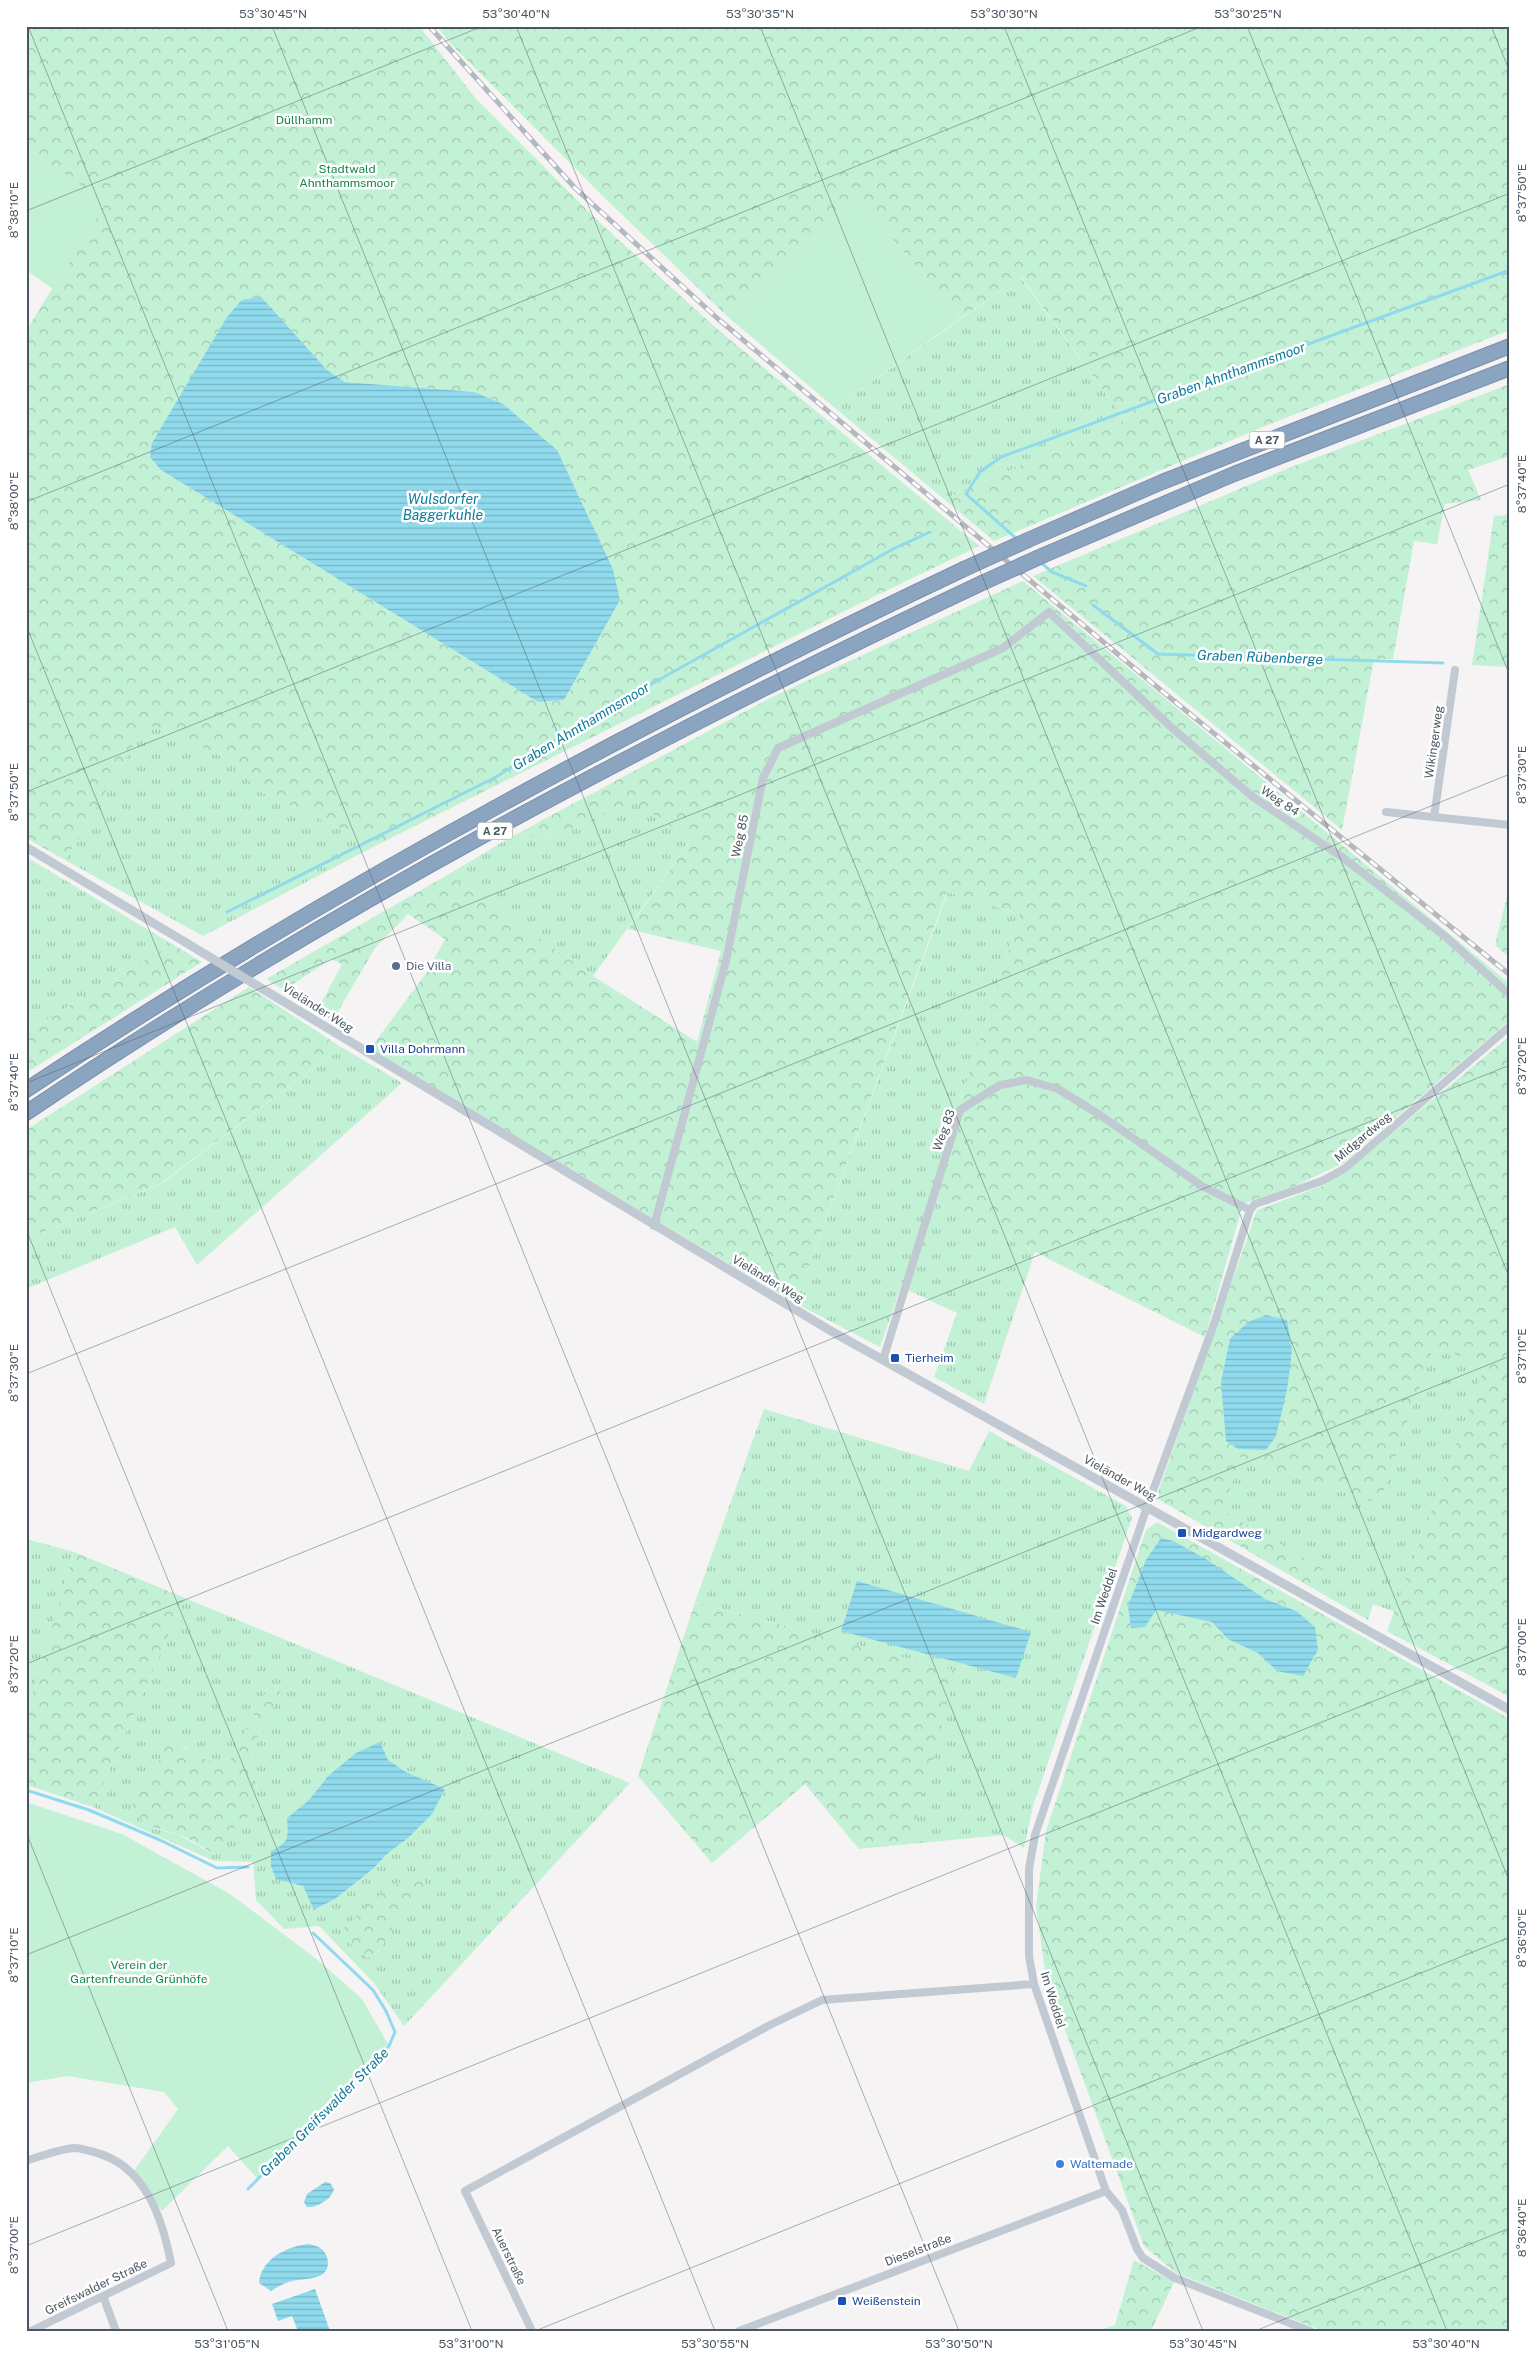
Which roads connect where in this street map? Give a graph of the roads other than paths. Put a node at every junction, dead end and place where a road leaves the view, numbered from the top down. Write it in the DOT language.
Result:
graph roads {
  1 [pos="1510,346"];
  2 [pos="1510,368"];
  3 [pos="1048,612"];
  4 [pos="1455,670"];
  5 [pos="1386,812"];
  6 [pos="1434,817"];
  7 [pos="1510,825"];
  8 [pos="26,847"];
  9 [pos="1510,995"];
  10 [pos="1510,1026"];
  11 [pos="26,1090"];
  12 [pos="26,1113"];
  13 [pos="1250,1210"];
  14 [pos="654,1226"];
  15 [pos="883,1360"];
  16 [pos="1147,1507"];
  17 [pos="1510,1710"];
  18 [pos="1034,1984"];
  19 [pos="26,2161"];
  20 [pos="1106,2190"];
  21 [pos="104,2296"];
  22 [pos="31,2331"];
  23 [pos="116,2331"];
  24 [pos="532,2331"];
  25 [pos="739,2331"];
  26 [pos="1310,2331"];
  1 -- 11 [label="highway, A 27, bridge"];
  2 -- 12 [label="highway, A 27, bridge"];
  3 -- 9 [label="street, Weg 84"];
  3 -- 14 [label="street, Weg 85"];
  4 -- 6 [label="street, Wikingerweg"];
  5 -- 6 [label="street"];
  6 -- 7 [label="street"];
  8 -- 14 [label="street, Vieländer Weg, bridge"];
  10 -- 13 [label="street, Midgardweg"];
  13 -- 15 [label="street, Weg 83"];
  13 -- 16 [label="street"];
  14 -- 15 [label="street, Vieländer Weg"];
  15 -- 16 [label="street, Vieländer Weg"];
  16 -- 17 [label="street, Vieländer Weg"];
  16 -- 18 [label="street, Im Weddel"];
  18 -- 20 [label="street, Im Weddel"];
  18 -- 24 [label="street, Auerstraße"];
  19 -- 21 [label="street, Greifswalder Straße"];
  20 -- 25 [label="street, Dieselstraße"];
  20 -- 26 [label="street, Im Weddel"];
  21 -- 22 [label="street, Greifswalder Straße"];
  21 -- 23 [label="street"];
}
